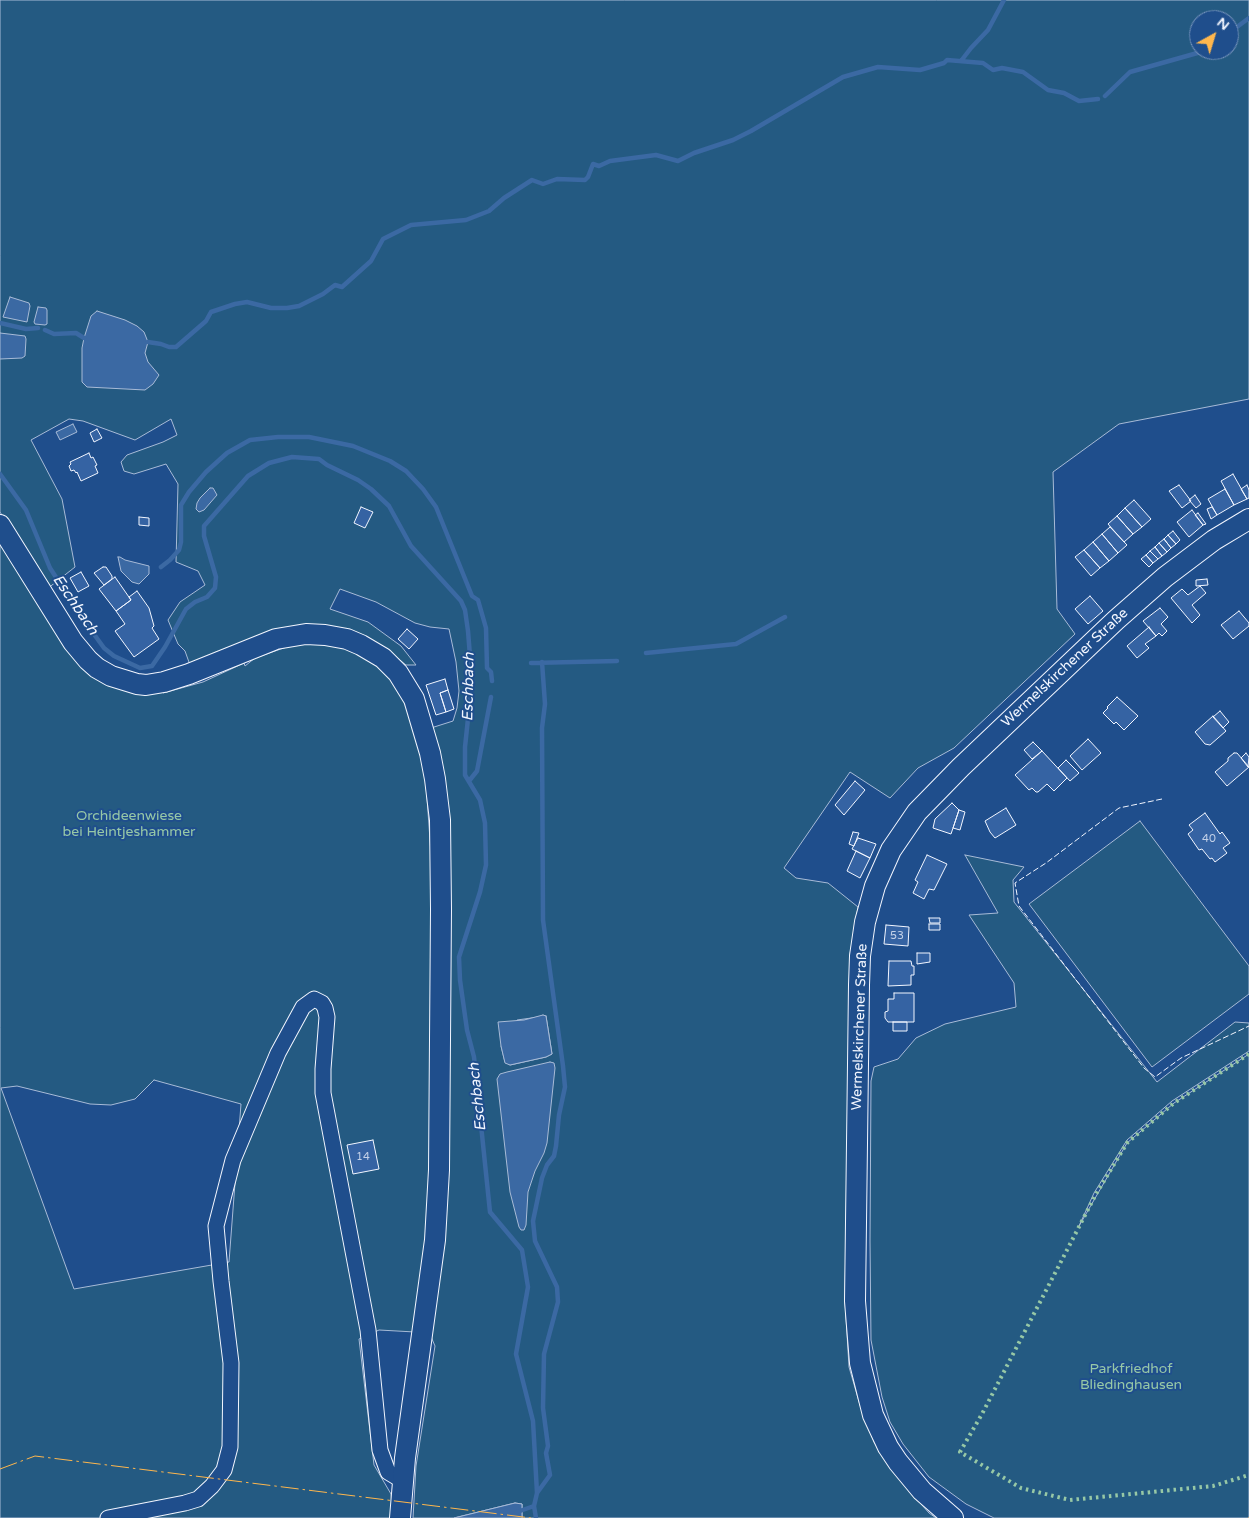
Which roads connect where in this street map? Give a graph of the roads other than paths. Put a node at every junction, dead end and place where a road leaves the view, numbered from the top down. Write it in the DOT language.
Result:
graph roads {
  1 [pos="1249,519"];
  2 [pos="0,525"];
  3 [pos="402,1481"];
  4 [pos="108,1518"];
  5 [pos="400,1518"];
  6 [pos="954,1518"];
  1 -- 6 [label="main road, Wermelskirchener Straße"];
  2 -- 3 [label="main road"];
  3 -- 4 [label="street"];
  3 -- 5 [label="main road"];
}
